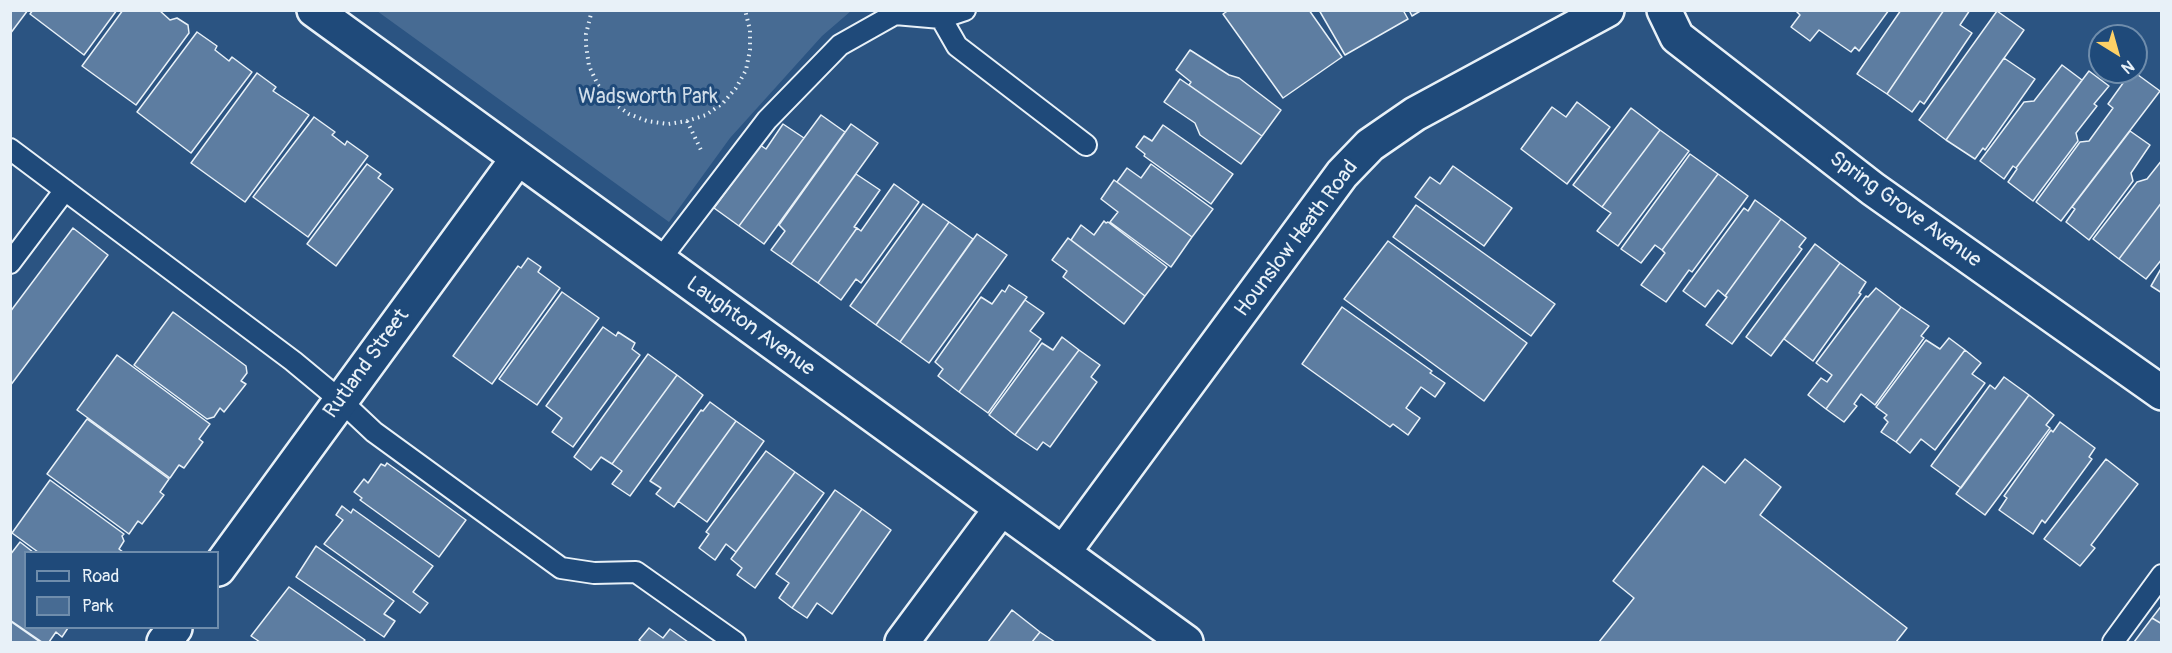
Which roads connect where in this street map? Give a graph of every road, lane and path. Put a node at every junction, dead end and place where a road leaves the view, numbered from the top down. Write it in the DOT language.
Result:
graph roads {
  1 [pos="314,10"];
  2 [pos="592,10"];
  3 [pos="745,10"];
  4 [pos="965,10"];
  5 [pos="1607,10"];
  6 [pos="1664,10"];
  7 [pos="941,18"];
  8 [pos="1086,145"];
  9 [pos="10,149"];
  10 [pos="518,158"];
  11 [pos="65,190"];
  12 [pos="659,261"];
  13 [pos="10,263"];
  14 [pos="2160,388"];
  15 [pos="340,400"];
  16 [pos="1000,510"];
  17 [pos="1063,553"];
  18 [pos="219,568"];
  19 [pos="2162,575"];
  20 [pos="174,629"];
  21 [pos="164,642"];
  22 [pos="735,642"];
  23 [pos="902,642"];
  24 [pos="1185,642"];
  25 [pos="2113,642"];
  1 -- 10 [label="street, Laughton Avenue"];
  2 -- 3 [label="path"];
  4 -- 7 [label="lane"];
  5 -- 17 [label="street, Hounslow Heath Road"];
  6 -- 14 [label="street, Spring Grove Avenue"];
  7 -- 8 [label="lane"];
  7 -- 12 [label="lane"];
  9 -- 11 [label="lane"];
  10 -- 12 [label="street, Laughton Avenue"];
  10 -- 15 [label="street, Rutland Street"];
  11 -- 13 [label="lane"];
  11 -- 15 [label="lane"];
  12 -- 16 [label="street, Laughton Avenue"];
  15 -- 18 [label="street, Rutland Street"];
  15 -- 22 [label="lane"];
  16 -- 17 [label="street, Laughton Avenue"];
  16 -- 23 [label="street"];
  17 -- 24 [label="street, Laughton Avenue"];
  19 -- 25 [label="lane"];
  20 -- 21 [label="street"];
}
